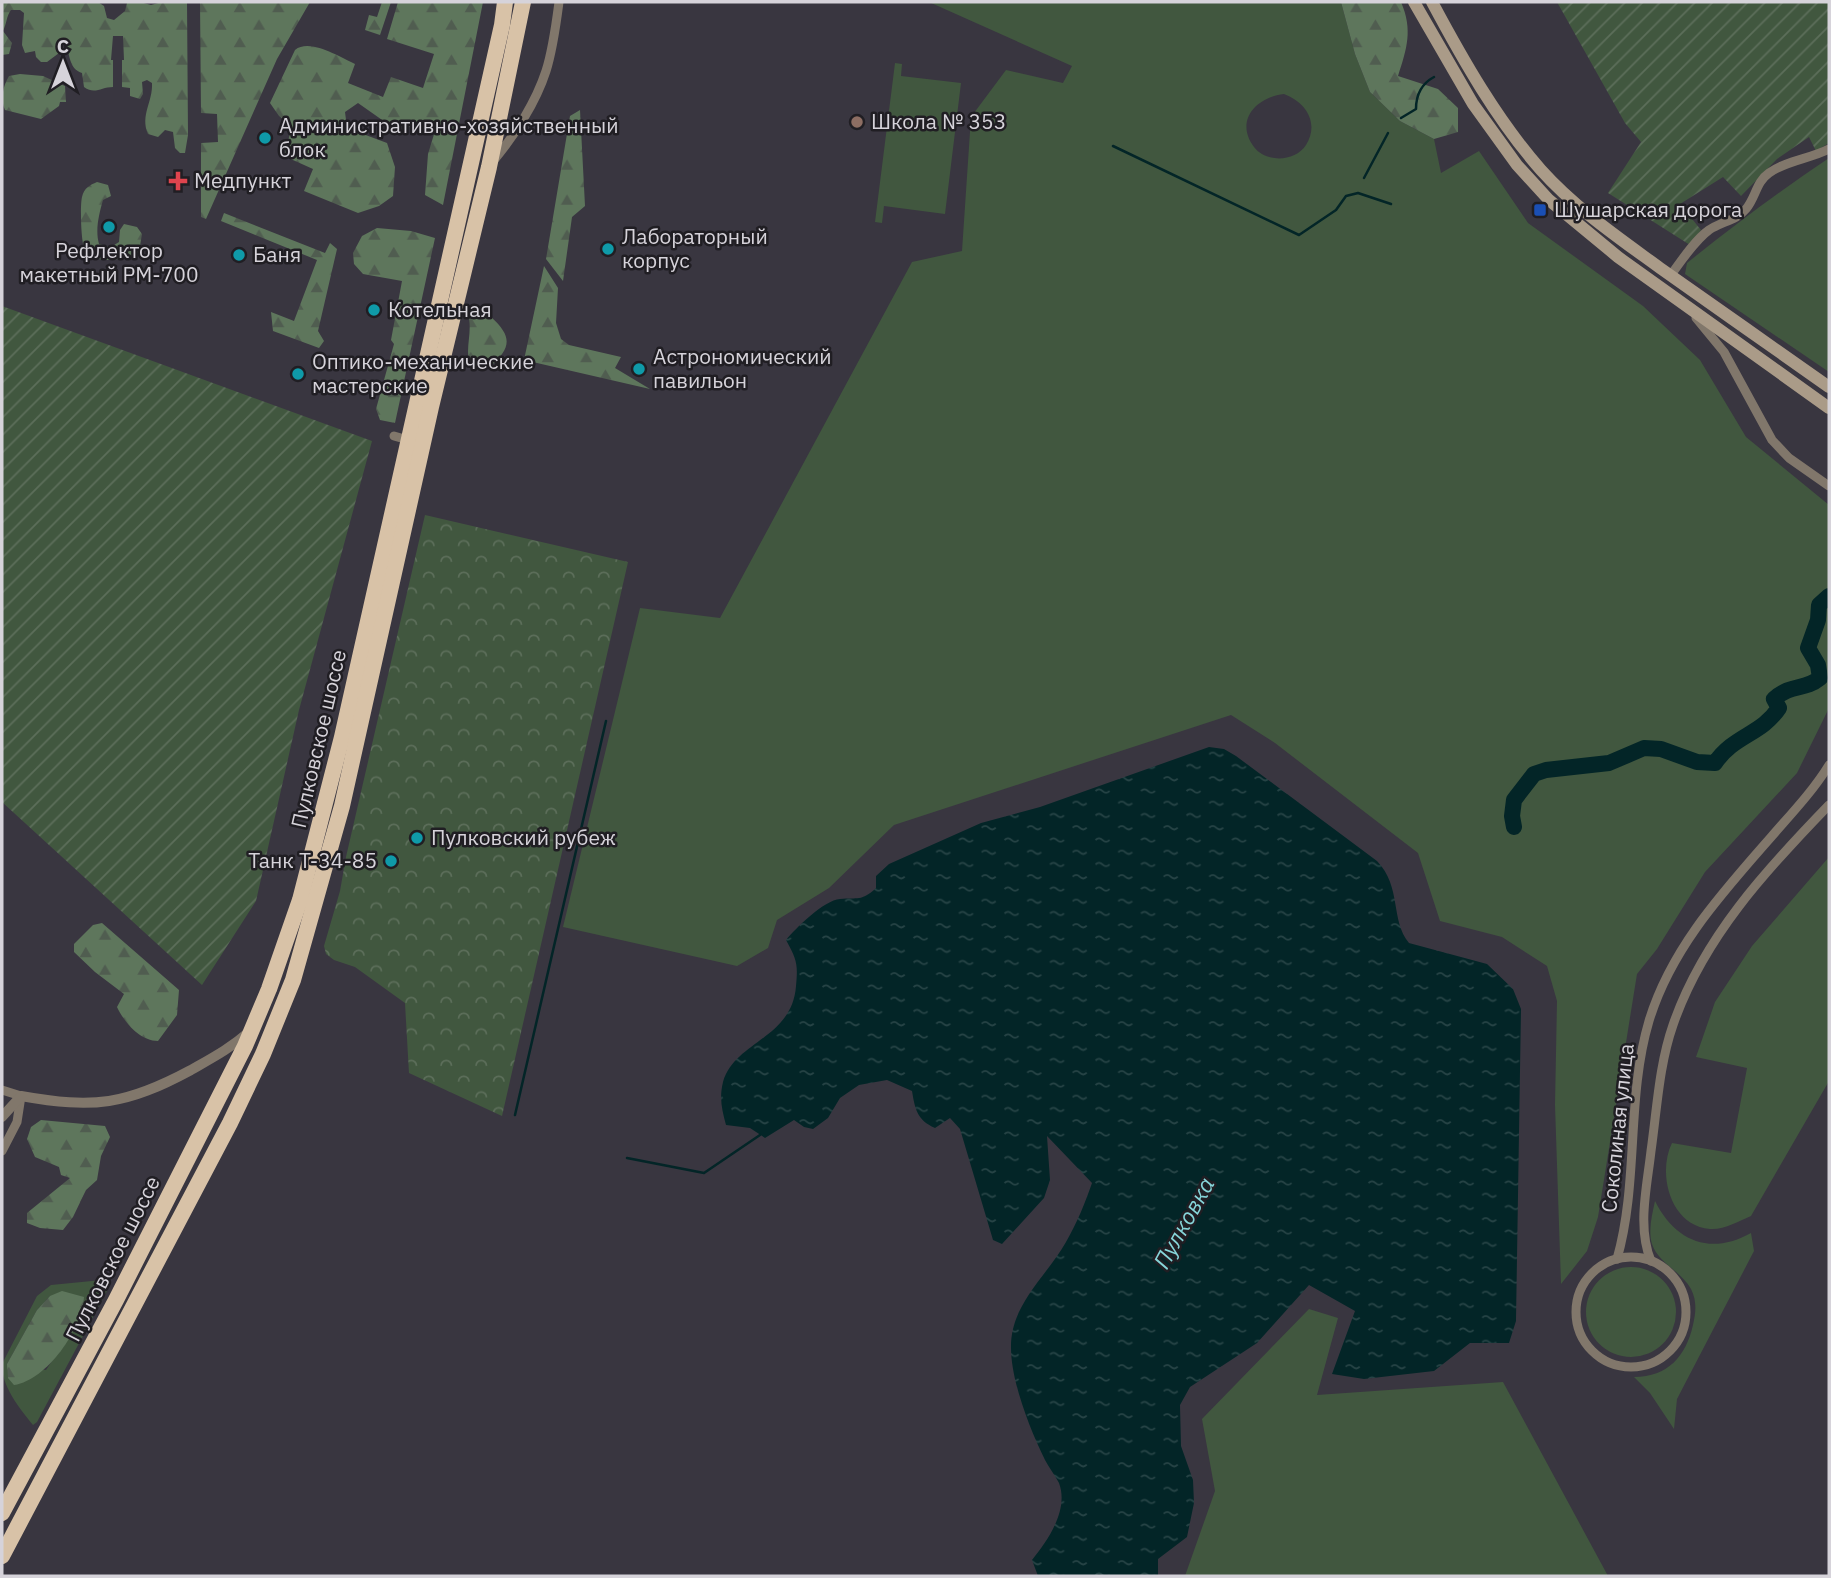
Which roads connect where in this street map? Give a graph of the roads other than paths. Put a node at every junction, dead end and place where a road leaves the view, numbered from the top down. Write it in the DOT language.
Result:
graph roads {
  1 [pos="505,2"];
  2 [pos="523,2"];
  3 [pos="559,2"];
  4 [pos="1414,2"];
  5 [pos="1432,2"];
  6 [pos="1829,149"];
  7 [pos="489,167"];
  8 [pos="1628,244"];
  9 [pos="1618,257"];
  10 [pos="1671,275"];
  11 [pos="1676,298"];
  12 [pos="1829,387"];
  13 [pos="1829,408"];
  14 [pos="1829,486"];
  15 [pos="1829,765"];
  16 [pos="1829,806"];
  17 [pos="251,1030"];
  18 [pos="2,1090"];
  19 [pos="21,1096"];
  20 [pos="2,1117"];
  21 [pos="2,1151"];
  22 [pos="1617,1259"];
  23 [pos="1651,1261"];
  24 [pos="2,1513"];
  25 [pos="2,1556"];
  1 -- 17 [label="highway, Пулковское шоссе"];
  2 -- 7 [label="highway, Пулковское шоссе"];
  3 -- 7 [label="street, Пулковское шоссе"];
  4 -- 9 [label="main road"];
  5 -- 8 [label="main road"];
  6 -- 10 [label="street"];
  7 -- 25 [label="highway, Пулковское шоссе"];
  8 -- 9 [label="main road"];
  8 -- 10 [label="main road"];
  9 -- 11 [label="main road"];
  10 -- 12 [label="main road"];
  11 -- 13 [label="main road"];
  11 -- 14 [label="street"];
  15 -- 22 [label="street, Соколиная улица"];
  16 -- 23 [label="street, Соколиная улица"];
  17 -- 19 [label="street"];
  17 -- 24 [label="highway, Пулковское шоссе"];
  18 -- 19 [label="street"];
  19 -- 20 [label="street"];
  19 -- 21 [label="street"];
  22 -- 23 [label="street"];
  22 -- 23 [label="street"];
}
